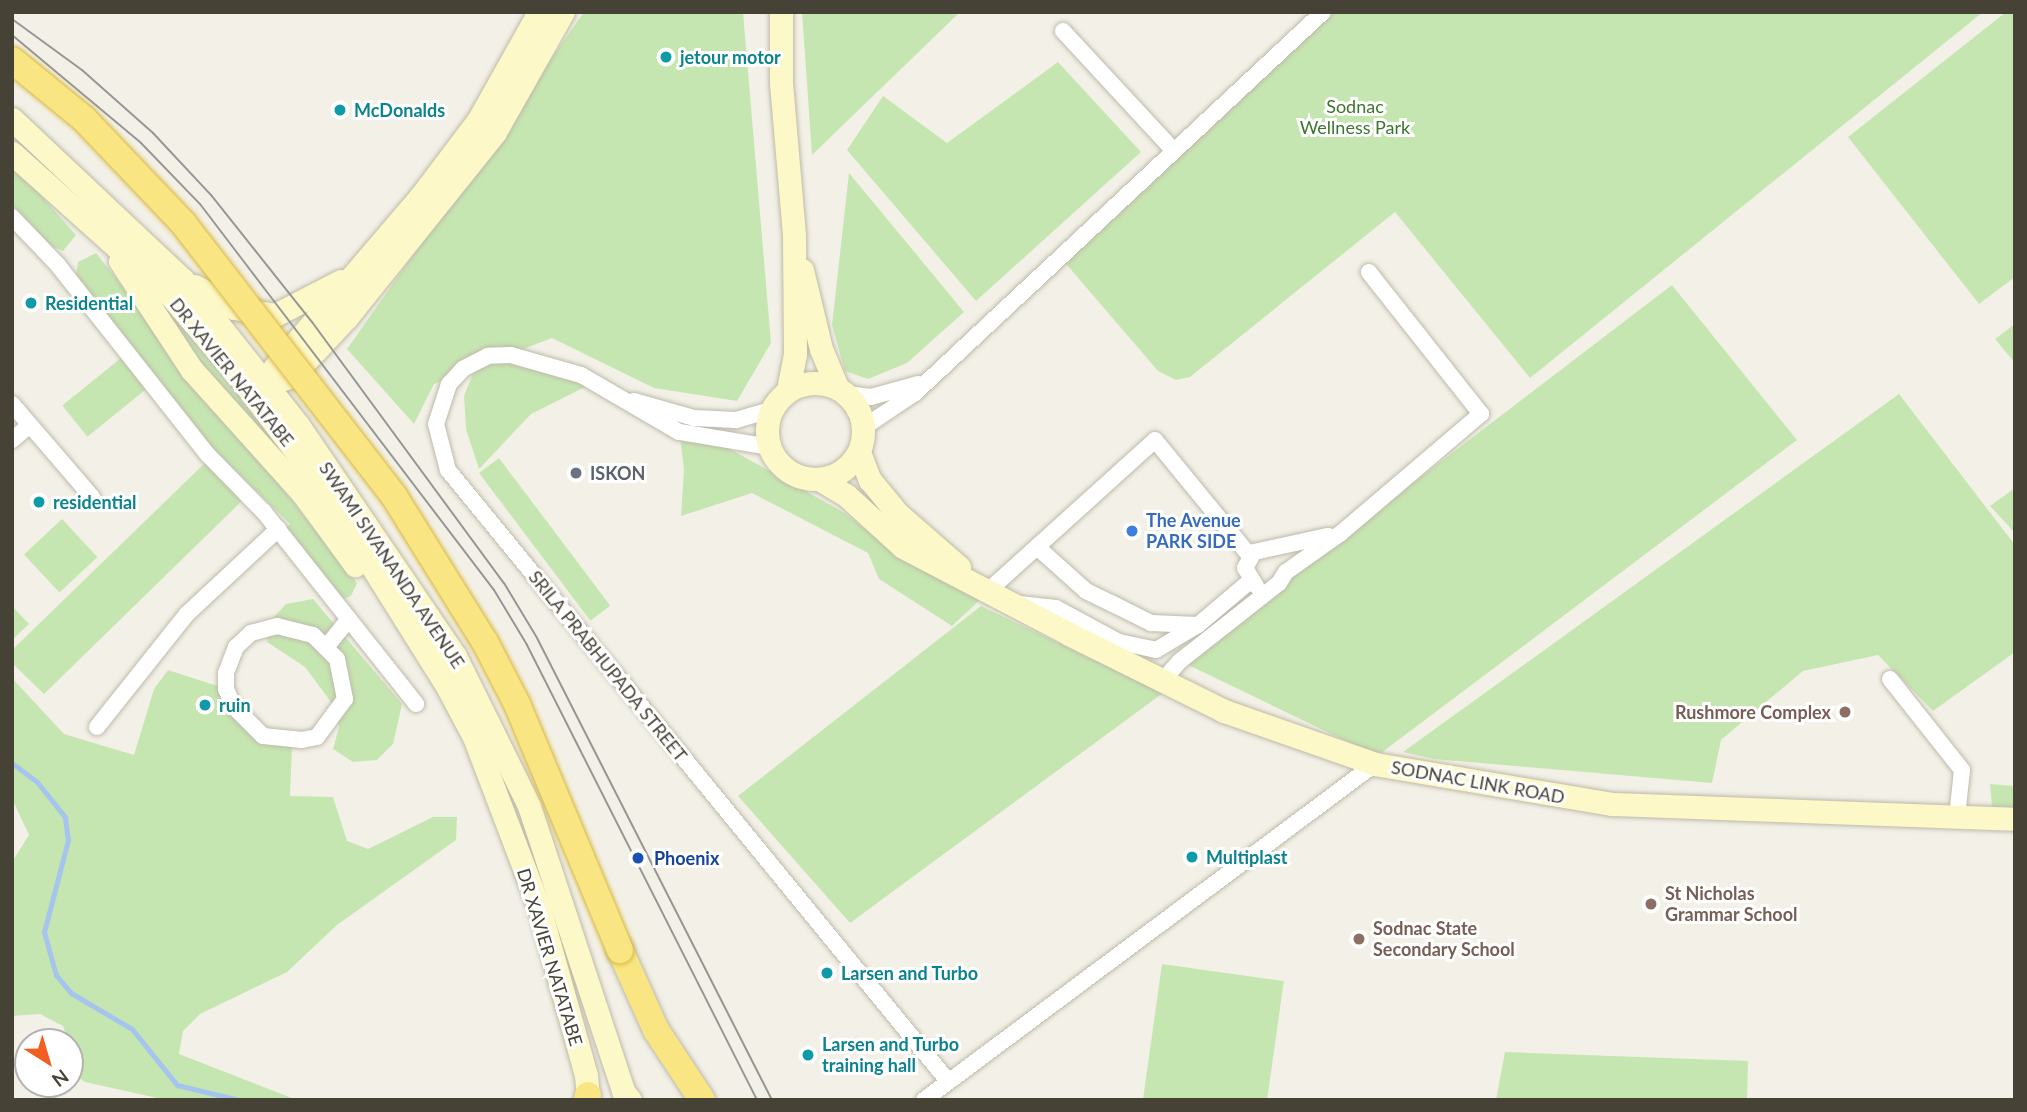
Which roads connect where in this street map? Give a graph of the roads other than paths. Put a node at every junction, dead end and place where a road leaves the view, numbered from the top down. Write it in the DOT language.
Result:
graph roads {
  1 [pos="539,12"];
  2 [pos="563,12"];
  3 [pos="1323,12"];
  4 [pos="781,15"];
  5 [pos="1063,31"];
  6 [pos="12,60"];
  7 [pos="12,119"];
  8 [pos="1174,152"];
  9 [pos="12,153"];
  10 [pos="15,226"];
  11 [pos="794,236"];
  12 [pos="106,238"];
  13 [pos="1369,272"];
  14 [pos="350,278"];
  15 [pos="183,280"];
  16 [pos="347,317"];
  17 [pos="235,371"];
  18 [pos="930,379"];
  19 [pos="266,385"];
  20 [pos="788,391"];
  21 [pos="842,391"];
  22 [pos="625,398"];
  23 [pos="12,404"];
  24 [pos="772,410"];
  25 [pos="270,415"];
  26 [pos="30,425"];
  27 [pos="864,427"];
  28 [pos="12,440"];
  29 [pos="770,447"];
  30 [pos="859,452"];
  31 [pos="325,464"];
  32 [pos="819,479"];
  33 [pos="92,497"];
  34 [pos="278,529"];
  35 [pos="1341,533"];
  36 [pos="1037,547"];
  37 [pos="1274,550"];
  38 [pos="1250,556"];
  39 [pos="1286,572"];
  40 [pos="1250,581"];
  41 [pos="984,588"];
  42 [pos="1267,589"];
  43 [pos="1010,603"];
  44 [pos="348,620"];
  45 [pos="1198,625"];
  46 [pos="1167,644"];
  47 [pos="327,646"];
  48 [pos="1890,680"];
  49 [pos="1162,681"];
  50 [pos="448,688"];
  51 [pos="416,704"];
  52 [pos="97,727"];
  53 [pos="1375,764"];
  54 [pos="1957,817"];
  55 [pos="2015,819"];
  56 [pos="948,1081"];
  57 [pos="588,1098"];
  58 [pos="630,1100"];
  59 [pos="702,1100"];
  60 [pos="924,1100"];
  1 -- 14 [label="main road"];
  2 -- 16 [label="main road"];
  3 -- 8 [label="street"];
  4 -- 11 [label="main road"];
  5 -- 8 [label="street"];
  6 -- 59 [label="highway, bridge"];
  7 -- 15 [label="main road, SWAMI SIVANANDA AVENUE"];
  8 -- 18 [label="street"];
  9 -- 12 [label="main road, DR XAVIER NATATABE"];
  10 -- 34 [label="street"];
  11 -- 20 [label="main road"];
  11 -- 21 [label="main road"];
  12 -- 17 [label="main road, DR XAVIER NATATABE"];
  12 -- 50 [label="main road"];
  13 -- 35 [label="street"];
  14 -- 15 [label="main road"];
  14 -- 19 [label="main road"];
  15 -- 19 [label="main road, SWAMI SIVANANDA AVENUE"];
  16 -- 19 [label="main road"];
  16 -- 31 [label="main road"];
  17 -- 19 [label="main road"];
  17 -- 25 [label="main road, DR XAVIER NATATABE"];
  18 -- 21 [label="street"];
  18 -- 27 [label="street"];
  19 -- 25 [label="main road"];
  19 -- 31 [label="main road, SWAMI SIVANANDA AVENUE"];
  20 -- 21 [label="main road"];
  20 -- 24 [label="main road"];
  21 -- 27 [label="main road"];
  22 -- 24 [label="street"];
  22 -- 29 [label="street"];
  22 -- 56 [label="street, SRILA PRABHUPADA STREET"];
  23 -- 26 [label="street"];
  24 -- 29 [label="main road"];
  25 -- 50 [label="main road, DR XAVIER NATATABE"];
  26 -- 28 [label="street"];
  26 -- 33 [label="street"];
  27 -- 30 [label="main road"];
  29 -- 32 [label="main road"];
  30 -- 32 [label="main road"];
  30 -- 41 [label="main road, SODNAC LINK ROAD"];
  31 -- 58 [label="main road, SWAMI SIVANANDA AVENUE"];
  32 -- 41 [label="main road, SODNAC LINK ROAD"];
  34 -- 44 [label="street"];
  34 -- 52 [label="street"];
  35 -- 37 [label="street"];
  35 -- 39 [label="street"];
  36 -- 38 [label="street"];
  36 -- 41 [label="street"];
  36 -- 45 [label="street"];
  37 -- 38 [label="street"];
  37 -- 39 [label="street"];
  38 -- 40 [label="street"];
  39 -- 42 [label="street"];
  40 -- 42 [label="street"];
  40 -- 45 [label="street"];
  41 -- 43 [label="main road, SODNAC LINK ROAD"];
  42 -- 49 [label="street"];
  43 -- 46 [label="street"];
  43 -- 49 [label="main road, SODNAC LINK ROAD"];
  44 -- 47 [label="street"];
  44 -- 51 [label="street"];
  45 -- 46 [label="street"];
  46 -- 49 [label="street"];
  47 -- 47 [label="street"];
  48 -- 54 [label="street"];
  49 -- 53 [label="main road, SODNAC LINK ROAD"];
  50 -- 57 [label="main road, DR XAVIER NATATABE"];
  53 -- 54 [label="main road, SODNAC LINK ROAD"];
  53 -- 56 [label="street"];
  54 -- 55 [label="main road, SODNAC LINK ROAD"];
  56 -- 60 [label="street"];
}
